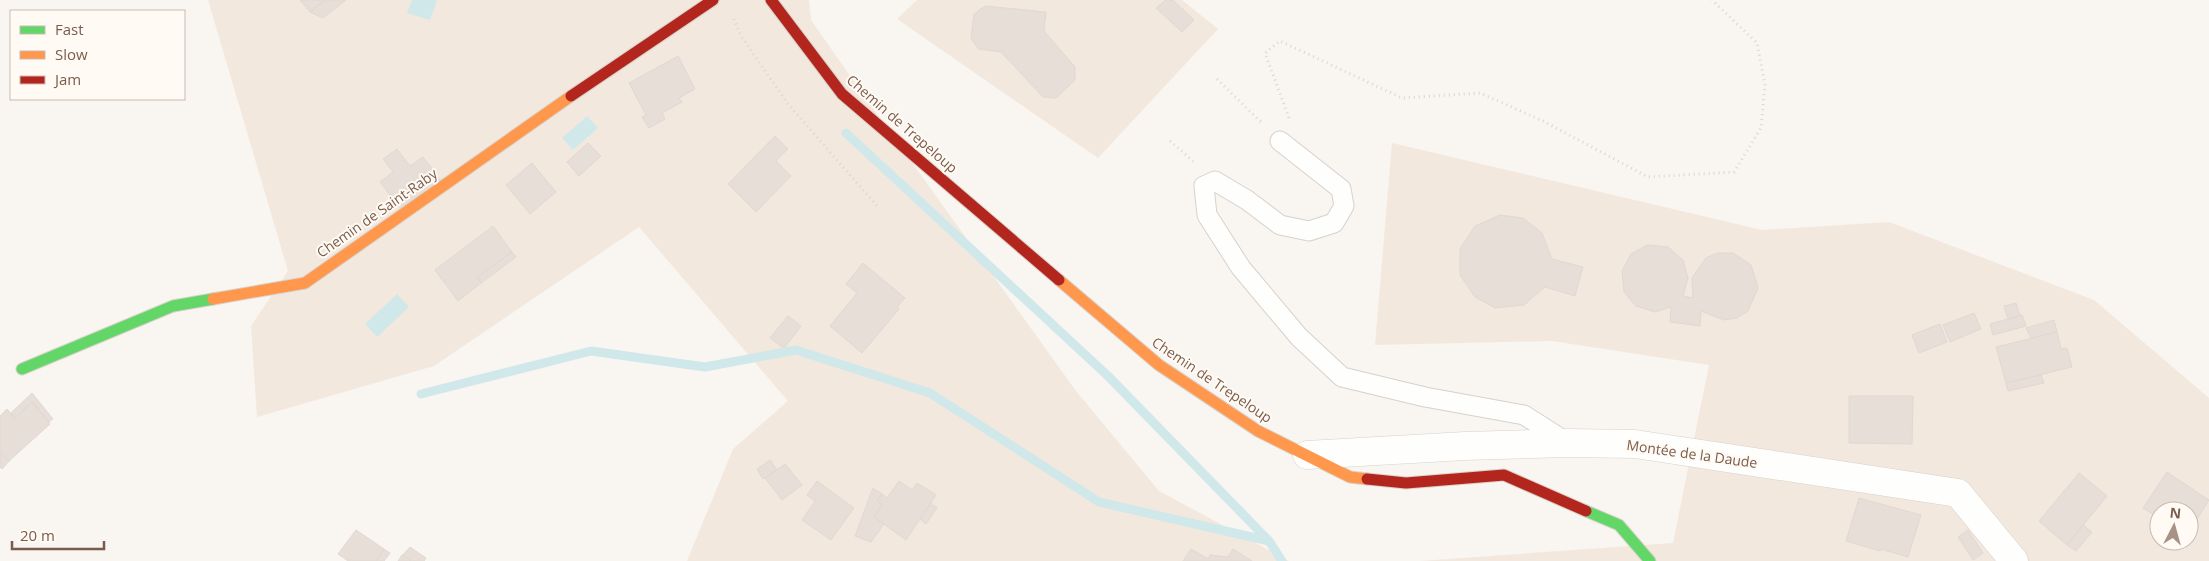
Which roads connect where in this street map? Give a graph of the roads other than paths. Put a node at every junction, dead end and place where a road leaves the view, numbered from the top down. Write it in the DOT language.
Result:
graph roads {
  1 [pos="713,0"];
  2 [pos="771,0"];
  3 [pos="1280,141"];
  4 [pos="22,369"];
  5 [pos="1568,443"];
  6 [pos="1307,455"];
  7 [pos="1650,561"];
  8 [pos="2014,561"];
  1 -- 4 [label="street, Chemin de Saint-Raby"];
  2 -- 6 [label="street, Chemin de Trepeloup"];
  3 -- 5 [label="lane"];
  5 -- 6 [label="street, Montée de la Daude"];
  5 -- 8 [label="street, Montée de la Daude"];
  6 -- 7 [label="street, Chemin de Trepeloup"];
}
